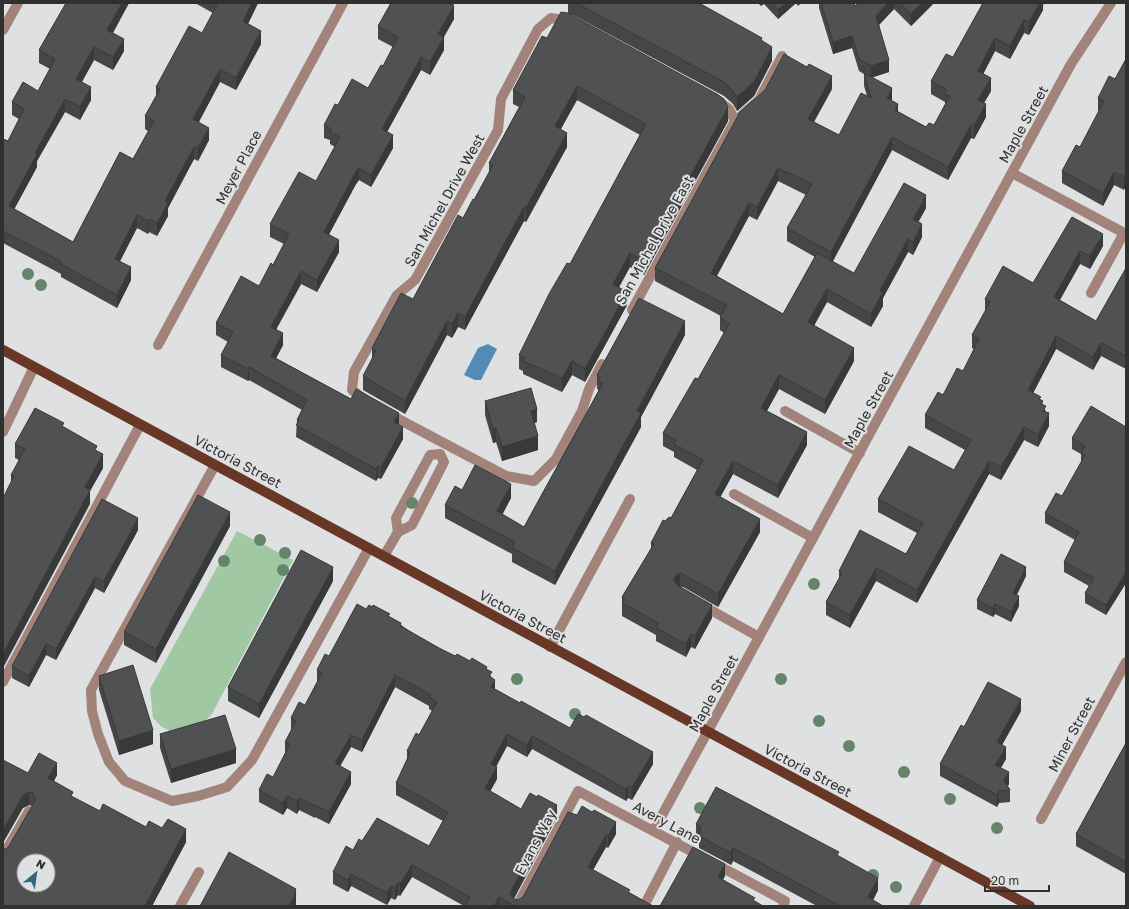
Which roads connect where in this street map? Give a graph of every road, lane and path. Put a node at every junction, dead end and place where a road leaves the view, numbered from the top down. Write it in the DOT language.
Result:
graph roads {
  1 [pos="18,3"];
  2 [pos="343,3"];
  3 [pos="1111,3"];
  4 [pos="577,25"];
  5 [pos="3,30"];
  6 [pos="782,56"];
  7 [pos="708,95"];
  8 [pos="735,121"];
  9 [pos="1012,173"];
  10 [pos="1125,233"];
  11 [pos="1091,293"];
  12 [pos="627,320"];
  13 [pos="158,345"];
  14 [pos="3,350"];
  15 [pos="608,354"];
  16 [pos="34,367"];
  17 [pos="785,411"];
  18 [pos="140,424"];
  19 [pos="3,432"];
  20 [pos="445,444"];
  21 [pos="860,453"];
  22 [pos="440,454"];
  23 [pos="215,465"];
  24 [pos="734,494"];
  25 [pos="630,499"];
  26 [pos="398,532"];
  27 [pos="813,538"];
  28 [pos="369,548"];
  29 [pos="384,556"];
  30 [pos="693,600"];
  31 [pos="759,637"];
  32 [pos="550,646"];
  33 [pos="1126,662"];
  34 [pos="3,682"];
  35 [pos="707,732"];
  36 [pos="578,791"];
  37 [pos="29,811"];
  38 [pos="1041,819"];
  39 [pos="654,830"];
  40 [pos="677,842"];
  41 [pos="3,856"];
  42 [pos="940,857"];
  43 [pos="199,872"];
  44 [pos="784,904"];
  45 [pos="180,906"];
  46 [pos="517,906"];
  47 [pos="644,906"];
  48 [pos="914,906"];
  49 [pos="1030,906"];
  1 -- 5 [label="street"];
  2 -- 13 [label="street, Meyer Place"];
  3 -- 9 [label="street, Maple Street"];
  4 -- 20 [label="street, San Michel Drive West"];
  6 -- 8 [label="street, San Michel Drive East"];
  7 -- 8 [label="street"];
  8 -- 12 [label="street, San Michel Drive East"];
  9 -- 10 [label="street"];
  9 -- 21 [label="street, Maple Street"];
  10 -- 11 [label="street"];
  14 -- 16 [label="main road, Victoria Street"];
  15 -- 20 [label="street"];
  16 -- 18 [label="main road, Victoria Street"];
  16 -- 19 [label="street"];
  17 -- 21 [label="street"];
  18 -- 23 [label="main road, Victoria Street"];
  18 -- 34 [label="street"];
  20 -- 22 [label="street"];
  21 -- 27 [label="street, Maple Street"];
  22 -- 26 [label="street"];
  22 -- 26 [label="street"];
  23 -- 28 [label="main road, Victoria Street"];
  23 -- 28 [label="street"];
  24 -- 27 [label="street"];
  25 -- 32 [label="street"];
  26 -- 29 [label="street"];
  27 -- 31 [label="street, Maple Street"];
  28 -- 29 [label="main road, Victoria Street"];
  29 -- 32 [label="main road, Victoria Street"];
  30 -- 31 [label="street"];
  31 -- 35 [label="street, Maple Street"];
  32 -- 35 [label="main road, Victoria Street"];
  33 -- 38 [label="street, Miner Street"];
  35 -- 39 [label="street, Maple Street"];
  35 -- 42 [label="main road, Victoria Street"];
  36 -- 39 [label="street, Avery Lane"];
  36 -- 46 [label="street, Evans Way"];
  37 -- 41 [label="street"];
  39 -- 40 [label="street, Avery Lane"];
  40 -- 44 [label="street, Avery Lane"];
  40 -- 47 [label="street"];
  42 -- 48 [label="street"];
  42 -- 49 [label="main road, Victoria Street"];
  43 -- 45 [label="street"];
}
